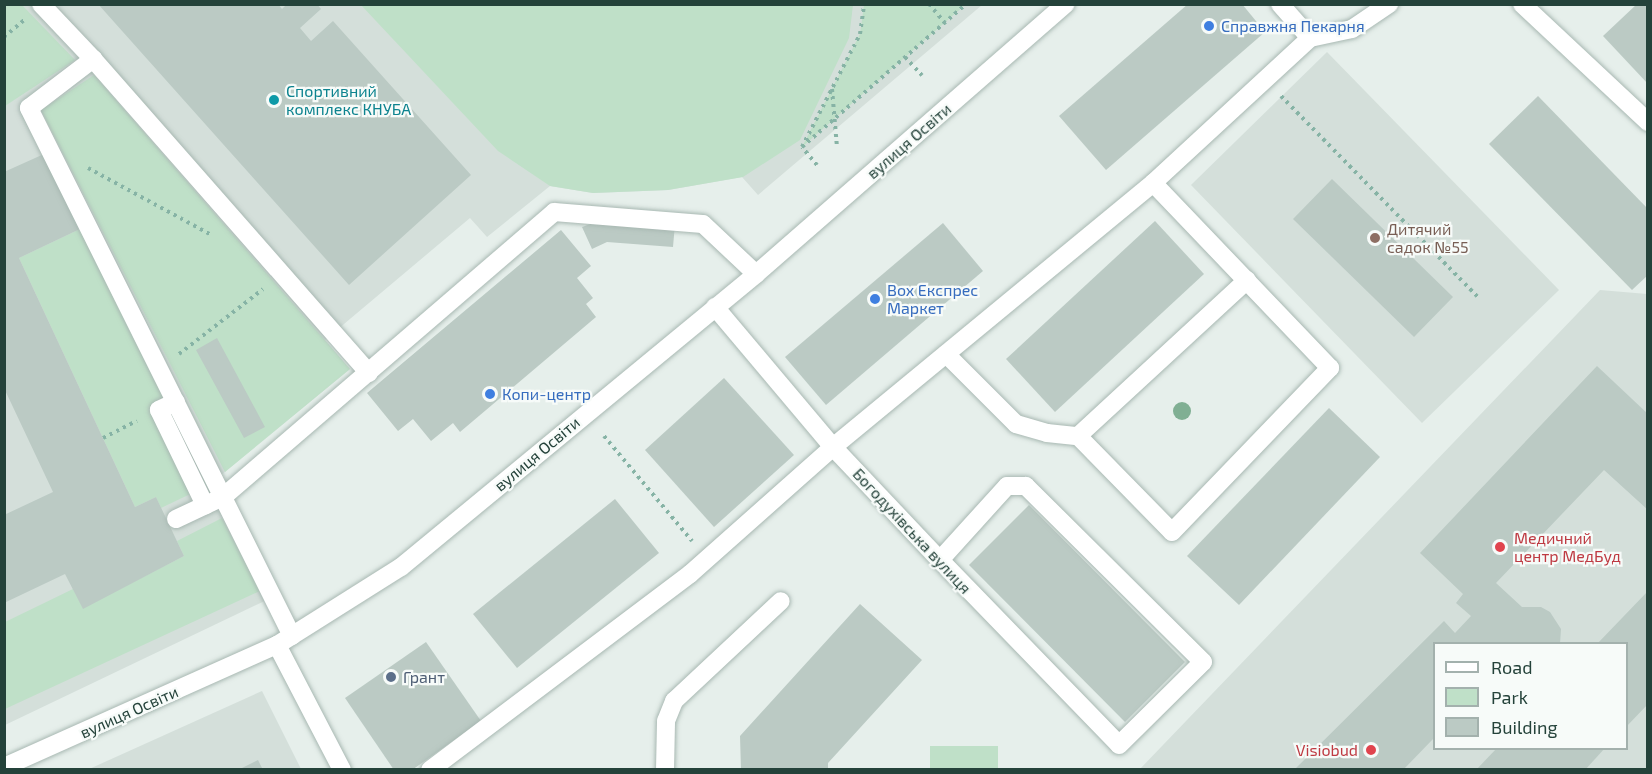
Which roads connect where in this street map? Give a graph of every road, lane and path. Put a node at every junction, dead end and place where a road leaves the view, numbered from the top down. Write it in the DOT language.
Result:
graph roads {
  1 [pos="40,4"];
  2 [pos="864,4"];
  3 [pos="929,4"];
  4 [pos="966,4"];
  5 [pos="1066,4"];
  6 [pos="1280,4"];
  7 [pos="1389,4"];
  8 [pos="1522,4"];
  9 [pos="945,23"];
  10 [pos="1310,38"];
  11 [pos="905,57"];
  12 [pos="93,59"];
  13 [pos="922,75"];
  14 [pos="1266,79"];
  15 [pos="832,88"];
  16 [pos="832,120"];
  17 [pos="1647,122"];
  18 [pos="48,146"];
  19 [pos="801,147"];
  20 [pos="837,147"];
  21 [pos="817,165"];
  22 [pos="1154,183"];
  23 [pos="221,241"];
  24 [pos="283,274"];
  25 [pos="756,274"];
  26 [pos="1247,280"];
  27 [pos="1480,299"];
  28 [pos="716,307"];
  29 [pos="946,354"];
  30 [pos="160,369"];
  31 [pos="369,373"];
  32 [pos="176,402"];
  33 [pos="159,410"];
  34 [pos="604,436"];
  35 [pos="1078,436"];
  36 [pos="103,438"];
  37 [pos="833,447"];
  38 [pos="224,497"];
  39 [pos="205,505"];
  40 [pos="176,519"];
  41 [pos="708,559"];
  42 [pos="940,561"];
  43 [pos="781,601"];
  44 [pos="284,641"];
  45 [pos="4,767"];
  46 [pos="342,770"];
  47 [pos="430,770"];
  48 [pos="665,770"];
  1 -- 12 [label="street"];
  2 -- 15 [label="path"];
  3 -- 9 [label="path"];
  4 -- 9 [label="path"];
  5 -- 25 [label="street, вулиця Освіти"];
  6 -- 10 [label="street"];
  7 -- 10 [label="street"];
  8 -- 17 [label="street"];
  9 -- 11 [label="path"];
  10 -- 14 [label="street"];
  11 -- 13 [label="path"];
  11 -- 16 [label="path"];
  12 -- 18 [label="street"];
  12 -- 24 [label="street"];
  14 -- 22 [label="street"];
  14 -- 27 [label="path"];
  15 -- 16 [label="path"];
  15 -- 19 [label="path"];
  16 -- 19 [label="path"];
  16 -- 20 [label="path"];
  18 -- 23 [label="path"];
  18 -- 30 [label="street"];
  19 -- 21 [label="path"];
  22 -- 26 [label="street"];
  22 -- 29 [label="street"];
  24 -- 30 [label="path"];
  24 -- 31 [label="street"];
  25 -- 28 [label="street, вулиця Освіти"];
  25 -- 31 [label="street"];
  26 -- 35 [label="street"];
  26 -- 35 [label="street"];
  28 -- 37 [label="street, Богодухівська вулиця"];
  28 -- 44 [label="street, вулиця Освіти"];
  29 -- 35 [label="street"];
  29 -- 37 [label="street"];
  30 -- 32 [label="street"];
  31 -- 38 [label="street"];
  32 -- 33 [label="street"];
  32 -- 38 [label="street"];
  33 -- 36 [label="path"];
  33 -- 39 [label="street"];
  34 -- 41 [label="path"];
  37 -- 41 [label="street"];
  37 -- 42 [label="street, Богодухівська вулиця"];
  38 -- 39 [label="street"];
  38 -- 44 [label="street"];
  39 -- 40 [label="street"];
  41 -- 47 [label="street"];
  42 -- 42 [label="street, Богодухівська вулиця"];
  43 -- 48 [label="street"];
  44 -- 45 [label="street, вулиця Освіти"];
  44 -- 46 [label="street"];
}
